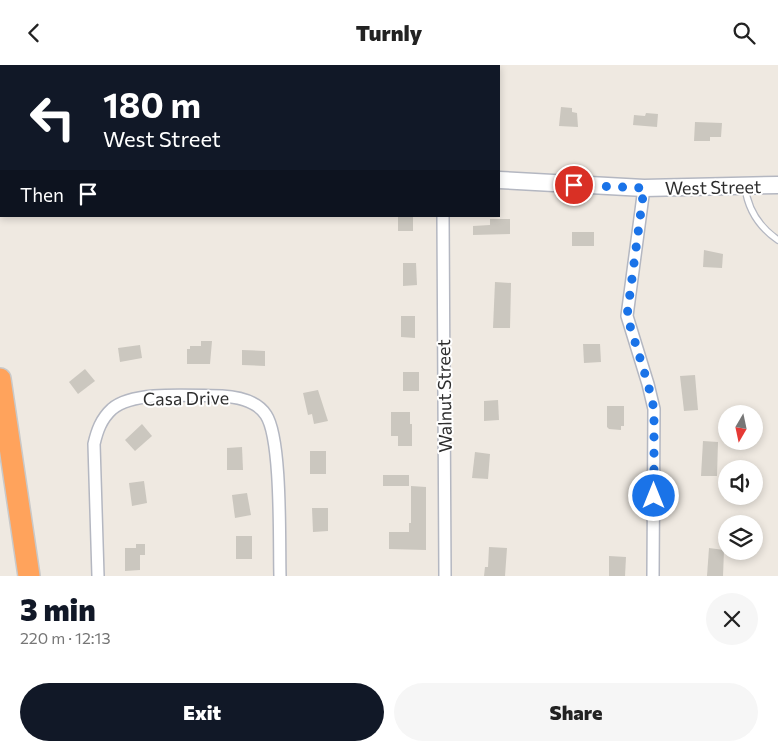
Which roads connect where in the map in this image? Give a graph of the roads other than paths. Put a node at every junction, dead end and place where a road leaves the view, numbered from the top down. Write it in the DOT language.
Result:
graph roads {
  1 [pos="500,180"];
  2 [pos="778,185"];
  3 [pos="745,187"];
  4 [pos="644,188"];
  5 [pos="443,217"];
  6 [pos="778,240"];
  7 [pos="0,379"];
  8 [pos="29,576"];
  9 [pos="98,576"];
  10 [pos="280,576"];
  11 [pos="444,576"];
  12 [pos="653,576"];
  1 -- 4 [label="street, West Street"];
  2 -- 3 [label="street, West Street"];
  3 -- 4 [label="street, West Street"];
  3 -- 6 [label="lane"];
  4 -- 12 [label="street"];
  5 -- 11 [label="street, Walnut Street"];
  7 -- 8 [label="highway"];
  9 -- 10 [label="street, Casa Drive"];
}
